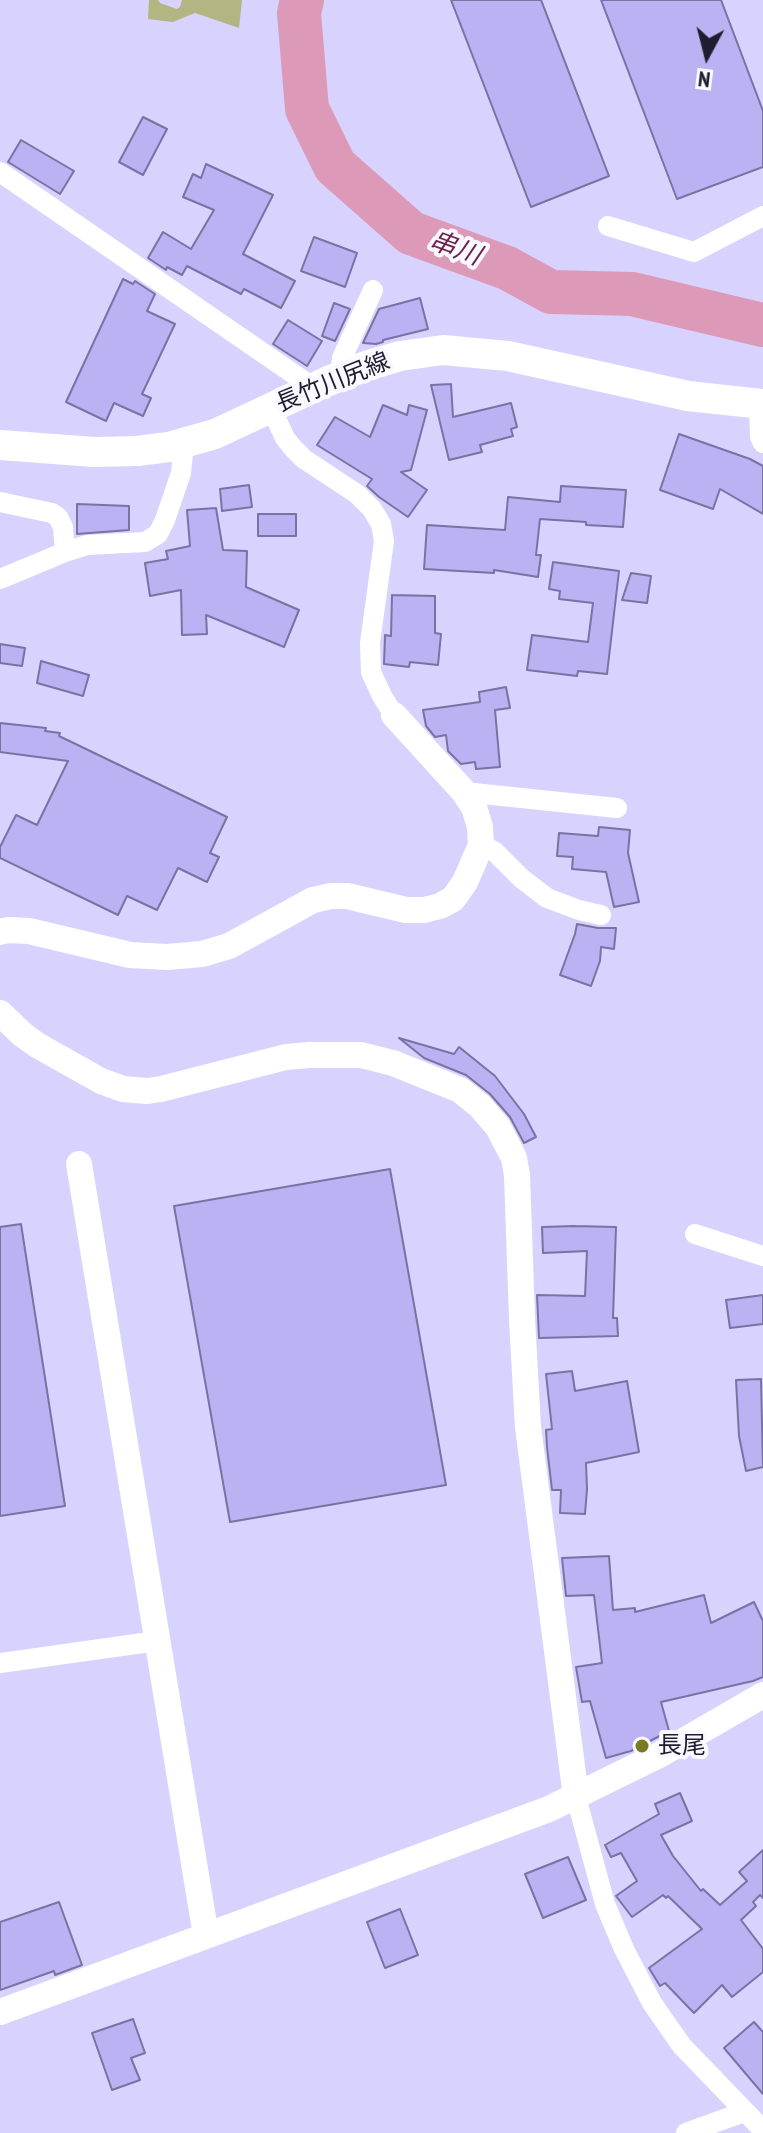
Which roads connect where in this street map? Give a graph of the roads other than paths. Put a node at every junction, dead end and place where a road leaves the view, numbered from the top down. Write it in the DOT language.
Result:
graph roads {
  1 [pos="0,172"];
  2 [pos="763,216"];
  3 [pos="608,226"];
  4 [pos="373,290"];
  5 [pos="327,382"];
  6 [pos="761,404"];
  7 [pos="271,408"];
  8 [pos="184,443"];
  9 [pos="763,443"];
  10 [pos="0,445"];
  11 [pos="0,502"];
  12 [pos="65,552"];
  13 [pos="0,579"];
  14 [pos="394,715"];
  15 [pos="464,792"];
  16 [pos="617,808"];
  17 [pos="481,845"];
  18 [pos="601,915"];
  19 [pos="0,932"];
  20 [pos="0,1013"];
  21 [pos="79,1164"];
  22 [pos="695,1234"];
  23 [pos="763,1256"];
  24 [pos="157,1641"];
  25 [pos="0,1663"];
  26 [pos="763,1695"];
  27 [pos="576,1797"];
  28 [pos="206,1936"];
  29 [pos="0,2012"];
  30 [pos="744,2112"];
  31 [pos="763,2130"];
  32 [pos="686,2133"];
  1 -- 5 [label="street"];
  2 -- 3 [label="street"];
  4 -- 5 [label="street"];
  5 -- 6 [label="main road, 長竹川尻線"];
  5 -- 7 [label="main road, 長竹川尻線"];
  6 -- 9 [label="street"];
  7 -- 8 [label="main road, 長竹川尻線"];
  7 -- 14 [label="street"];
  8 -- 10 [label="main road, 長竹川尻線"];
  8 -- 12 [label="street"];
  11 -- 12 [label="street"];
  12 -- 13 [label="street"];
  14 -- 15 [label="street"];
  15 -- 16 [label="street"];
  15 -- 17 [label="street"];
  17 -- 18 [label="street"];
  17 -- 19 [label="street"];
  20 -- 27 [label="street"];
  21 -- 24 [label="street"];
  22 -- 23 [label="street"];
  24 -- 25 [label="street"];
  24 -- 28 [label="street"];
  26 -- 27 [label="street"];
  27 -- 28 [label="street"];
  27 -- 30 [label="street"];
  28 -- 29 [label="street"];
  30 -- 31 [label="street"];
  30 -- 32 [label="street"];
}
